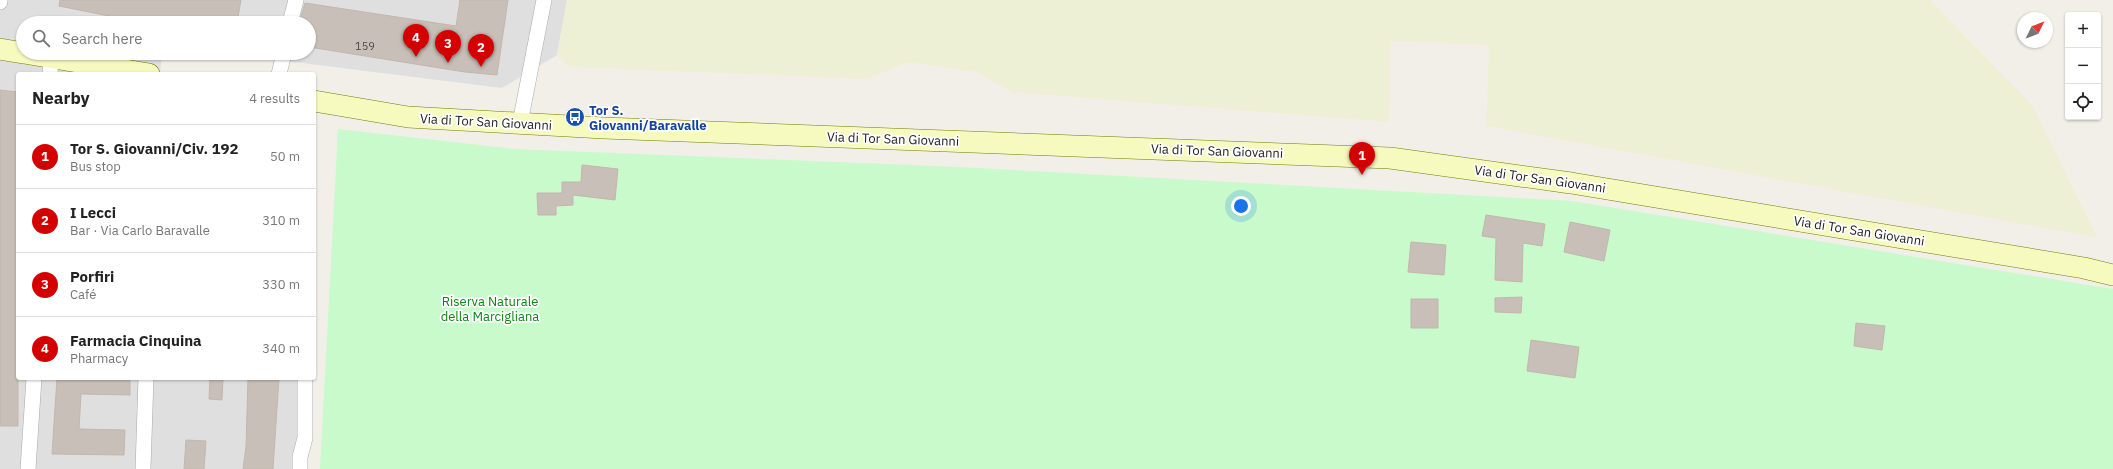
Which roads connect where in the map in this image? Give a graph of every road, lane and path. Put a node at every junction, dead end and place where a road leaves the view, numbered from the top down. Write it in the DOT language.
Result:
graph roads {
  1 [pos="296,0"];
  2 [pos="544,0"];
  3 [pos="292,16"];
  4 [pos="0,49"];
  5 [pos="16,52"];
  6 [pos="38,60"];
  7 [pos="283,60"];
  8 [pos="51,66"];
  9 [pos="124,72"];
  10 [pos="280,72"];
  11 [pos="316,101"];
  12 [pos="520,124"];
  13 [pos="2113,275"];
  14 [pos="34,380"];
  15 [pos="146,380"];
  16 [pos="305,380"];
  17 [pos="28,469"];
  18 [pos="143,469"];
  19 [pos="300,469"];
  1 -- 3 [label="street"];
  2 -- 12 [label="street"];
  4 -- 5 [label="street"];
  6 -- 8 [label="street"];
  7 -- 10 [label="street"];
  8 -- 9 [label="street"];
  11 -- 12 [label="street, Via di Tor San Giovanni"];
  12 -- 13 [label="street, Via di Tor San Giovanni"];
  14 -- 17 [label="street"];
  15 -- 18 [label="street"];
  16 -- 19 [label="street"];
}
